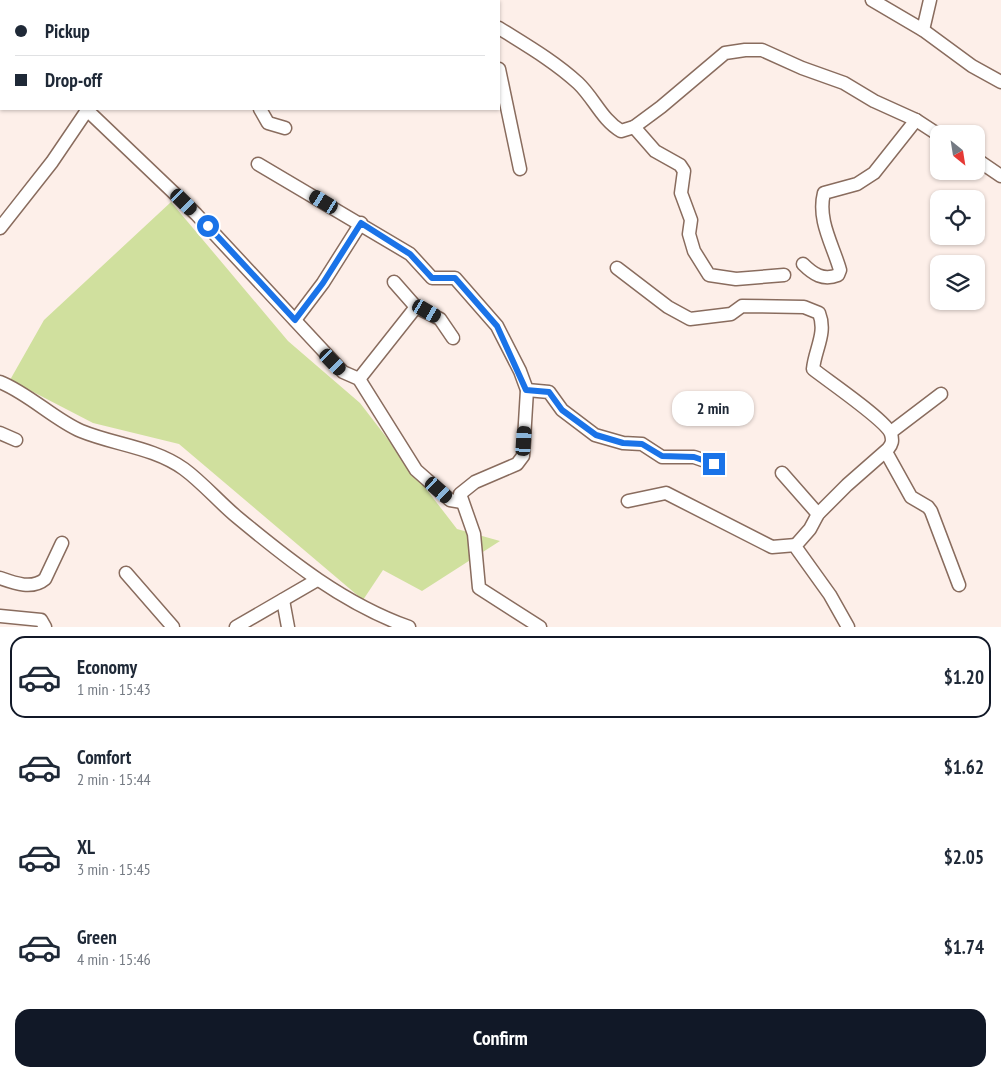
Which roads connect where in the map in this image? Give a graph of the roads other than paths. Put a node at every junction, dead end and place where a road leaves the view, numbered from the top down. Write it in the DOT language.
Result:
graph roads {
  1 [pos="872,0"];
  2 [pos="930,0"];
  3 [pos="500,29"];
  4 [pos="923,30"];
  5 [pos="500,74"];
  6 [pos="1001,82"];
  7 [pos="86,110"];
  8 [pos="88,110"];
  9 [pos="261,110"];
  10 [pos="916,120"];
  11 [pos="634,127"];
  12 [pos="285,128"];
  13 [pos="930,129"];
  14 [pos="258,164"];
  15 [pos="985,165"];
  16 [pos="520,169"];
  17 [pos="1001,176"];
  18 [pos="361,223"];
  19 [pos="0,228"];
  20 [pos="803,264"];
  21 [pos="617,268"];
  22 [pos="784,276"];
  23 [pos="394,282"];
  24 [pos="416,307"];
  25 [pos="295,320"];
  26 [pos="453,338"];
  27 [pos="359,379"];
  28 [pos="0,382"];
  29 [pos="526,390"];
  30 [pos="941,394"];
  31 [pos="891,432"];
  32 [pos="0,433"];
  33 [pos="16,440"];
  34 [pos="886,452"];
  35 [pos="714,464"];
  36 [pos="782,473"];
  37 [pos="628,501"];
  38 [pos="462,502"];
  39 [pos="818,514"];
  40 [pos="62,543"];
  41 [pos="796,545"];
  42 [pos="126,573"];
  43 [pos="0,578"];
  44 [pos="317,580"];
  45 [pos="959,585"];
  46 [pos="283,600"];
  47 [pos="0,616"];
  48 [pos="404,626"];
  49 [pos="45,627"];
  50 [pos="173,627"];
  51 [pos="236,627"];
  52 [pos="288,627"];
  53 [pos="540,627"];
  54 [pos="848,627"];
  1 -- 4 [label="street"];
  2 -- 4 [label="street"];
  3 -- 11 [label="street"];
  4 -- 6 [label="street"];
  5 -- 16 [label="street"];
  7 -- 19 [label="street"];
  8 -- 25 [label="street"];
  9 -- 12 [label="street"];
  10 -- 11 [label="street"];
  10 -- 13 [label="street"];
  10 -- 20 [label="street"];
  11 -- 22 [label="street"];
  14 -- 18 [label="street"];
  15 -- 17 [label="street"];
  18 -- 25 [label="street"];
  18 -- 29 [label="street"];
  21 -- 31 [label="street"];
  23 -- 24 [label="street"];
  24 -- 26 [label="street"];
  24 -- 27 [label="street"];
  25 -- 27 [label="street"];
  27 -- 38 [label="street"];
  28 -- 44 [label="street"];
  29 -- 35 [label="street"];
  29 -- 38 [label="street"];
  30 -- 31 [label="street"];
  31 -- 34 [label="street"];
  32 -- 33 [label="street"];
  34 -- 39 [label="street"];
  34 -- 45 [label="street"];
  36 -- 39 [label="street"];
  37 -- 41 [label="street"];
  38 -- 53 [label="street"];
  39 -- 41 [label="street"];
  40 -- 43 [label="street"];
  41 -- 54 [label="street"];
  42 -- 50 [label="street"];
  44 -- 46 [label="street"];
  44 -- 48 [label="street"];
  46 -- 51 [label="street"];
  46 -- 52 [label="street"];
  47 -- 49 [label="street"];
}
